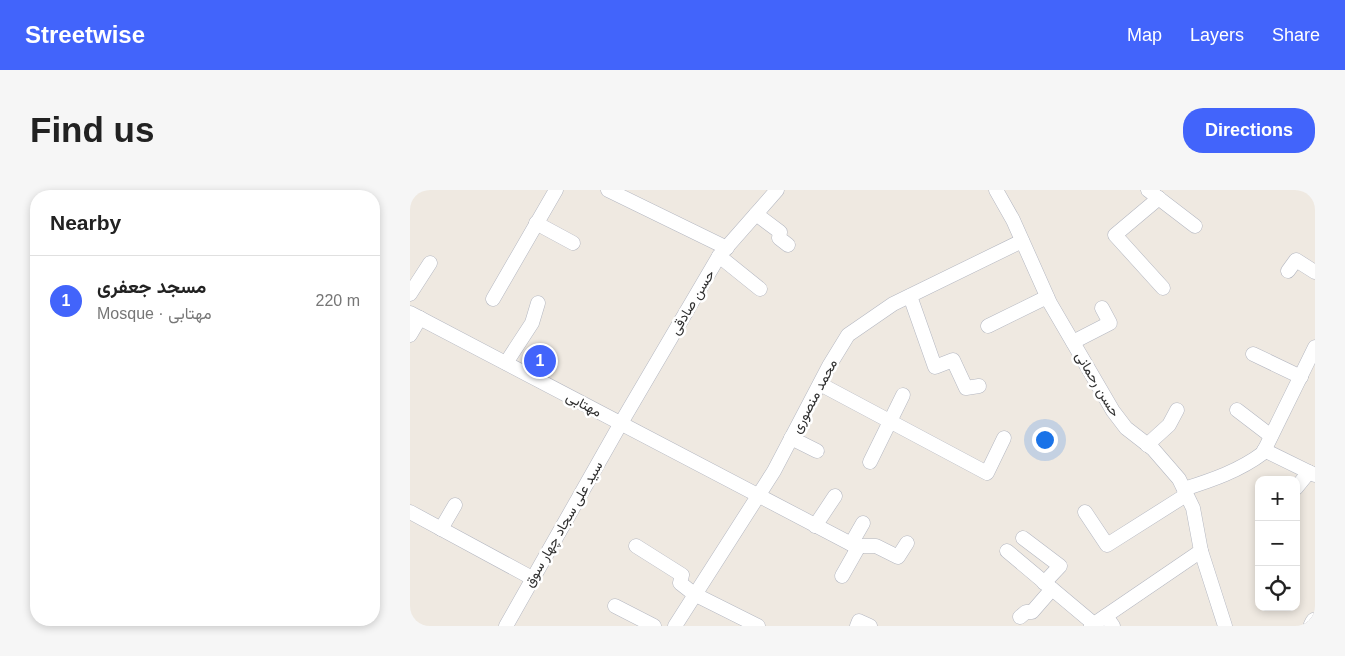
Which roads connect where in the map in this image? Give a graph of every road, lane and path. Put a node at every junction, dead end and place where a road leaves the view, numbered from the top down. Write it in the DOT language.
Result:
graph roads {
  1 [pos="556,190"];
  2 [pos="608,190"];
  3 [pos="777,190"];
  4 [pos="996,190"];
  5 [pos="1154,194"];
  6 [pos="756,214"];
  7 [pos="536,223"];
  8 [pos="1195,226"];
  9 [pos="1022,241"];
  10 [pos="573,243"];
  11 [pos="788,245"];
  12 [pos="723,252"];
  13 [pos="430,263"];
  14 [pos="1288,271"];
  15 [pos="1315,272"];
  16 [pos="1164,288"];
  17 [pos="760,289"];
  18 [pos="410,294"];
  19 [pos="910,296"];
  20 [pos="1047,296"];
  21 [pos="493,299"];
  22 [pos="538,303"];
  23 [pos="1102,308"];
  24 [pos="415,315"];
  25 [pos="988,326"];
  26 [pos="410,335"];
  27 [pos="1073,342"];
  28 [pos="1315,348"];
  29 [pos="1253,354"];
  30 [pos="506,363"];
  31 [pos="1301,377"];
  32 [pos="820,384"];
  33 [pos="979,386"];
  34 [pos="903,395"];
  35 [pos="1176,410"];
  36 [pos="1237,410"];
  37 [pos="891,422"];
  38 [pos="621,423"];
  39 [pos="1271,436"];
  40 [pos="792,438"];
  41 [pos="1004,438"];
  42 [pos="1148,445"];
  43 [pos="1264,450"];
  44 [pos="817,451"];
  45 [pos="870,462"];
  46 [pos="1312,474"];
  47 [pos="1300,484"];
  48 [pos="1185,492"];
  49 [pos="758,496"];
  50 [pos="835,496"];
  51 [pos="455,506"];
  52 [pos="410,512"];
  53 [pos="1085,512"];
  54 [pos="863,523"];
  55 [pos="815,526"];
  56 [pos="441,529"];
  57 [pos="1023,538"];
  58 [pos="907,543"];
  59 [pos="855,545"];
  60 [pos="636,546"];
  61 [pos="1007,551"];
  62 [pos="1201,551"];
  63 [pos="842,576"];
  64 [pos="532,578"];
  65 [pos="1048,586"];
  66 [pos="694,594"];
  67 [pos="615,606"];
  68 [pos="1020,617"];
  69 [pos="1110,621"];
  70 [pos="1315,622"];
  71 [pos="1093,625"];
  72 [pos="506,626"];
  73 [pos="654,626"];
  74 [pos="675,626"];
  75 [pos="758,626"];
  76 [pos="857,626"];
  77 [pos="870,626"];
  78 [pos="1225,626"];
  79 [pos="1313,626"];
  1 -- 7 [label="street"];
  2 -- 12 [label="street"];
  3 -- 6 [label="street, حسن صادقی"];
  4 -- 9 [label="street, حسن رحمانی"];
  5 -- 8 [label="street"];
  5 -- 16 [label="street"];
  6 -- 11 [label="street"];
  6 -- 12 [label="street, حسن صادقی"];
  7 -- 10 [label="street"];
  7 -- 21 [label="street"];
  9 -- 19 [label="street, محمد منصوری"];
  9 -- 20 [label="street, حسن رحمانی"];
  12 -- 17 [label="street"];
  12 -- 38 [label="street, حسن صادقی"];
  13 -- 18 [label="street"];
  14 -- 15 [label="street"];
  19 -- 32 [label="street, محمد منصوری"];
  19 -- 33 [label="street"];
  20 -- 25 [label="street"];
  20 -- 27 [label="street, حسن رحمانی"];
  22 -- 30 [label="street"];
  23 -- 27 [label="street"];
  24 -- 26 [label="street"];
  24 -- 30 [label="street, مهتابی"];
  27 -- 42 [label="street, حسن رحمانی"];
  28 -- 31 [label="street"];
  29 -- 31 [label="street"];
  30 -- 38 [label="street, مهتابی"];
  31 -- 39 [label="street"];
  32 -- 37 [label="street"];
  32 -- 40 [label="street, محمد منصوری"];
  34 -- 37 [label="street"];
  35 -- 42 [label="street"];
  36 -- 39 [label="street"];
  37 -- 41 [label="street"];
  37 -- 45 [label="street"];
  38 -- 49 [label="street, مهتابی"];
  38 -- 64 [label="street, سید علی سجاد چهار سوق"];
  39 -- 43 [label="street"];
  40 -- 44 [label="street"];
  40 -- 49 [label="street, محمد منصوری"];
  42 -- 48 [label="street, حسن رحمانی"];
  43 -- 46 [label="street"];
  43 -- 48 [label="street"];
  46 -- 47 [label="street"];
  48 -- 53 [label="street"];
  48 -- 62 [label="street, حسن رحمانی"];
  49 -- 55 [label="street, مهتابی"];
  49 -- 66 [label="street, محمد منصوری"];
  50 -- 55 [label="street"];
  51 -- 56 [label="street"];
  52 -- 56 [label="street"];
  54 -- 59 [label="street"];
  55 -- 59 [label="street, مهتابی"];
  56 -- 64 [label="street"];
  57 -- 65 [label="street"];
  58 -- 59 [label="street, مهتابی"];
  59 -- 63 [label="street"];
  60 -- 66 [label="street"];
  61 -- 65 [label="street"];
  62 -- 69 [label="street"];
  62 -- 78 [label="street, حسن رحمانی"];
  64 -- 72 [label="street, سید علی سجاد چهار سوق"];
  65 -- 68 [label="street"];
  65 -- 71 [label="street"];
  66 -- 74 [label="street, محمد منصوری"];
  66 -- 75 [label="street"];
  67 -- 73 [label="street"];
  69 -- 71 [label="street"];
  70 -- 79 [label="main road"];
  76 -- 77 [label="street"];
}
